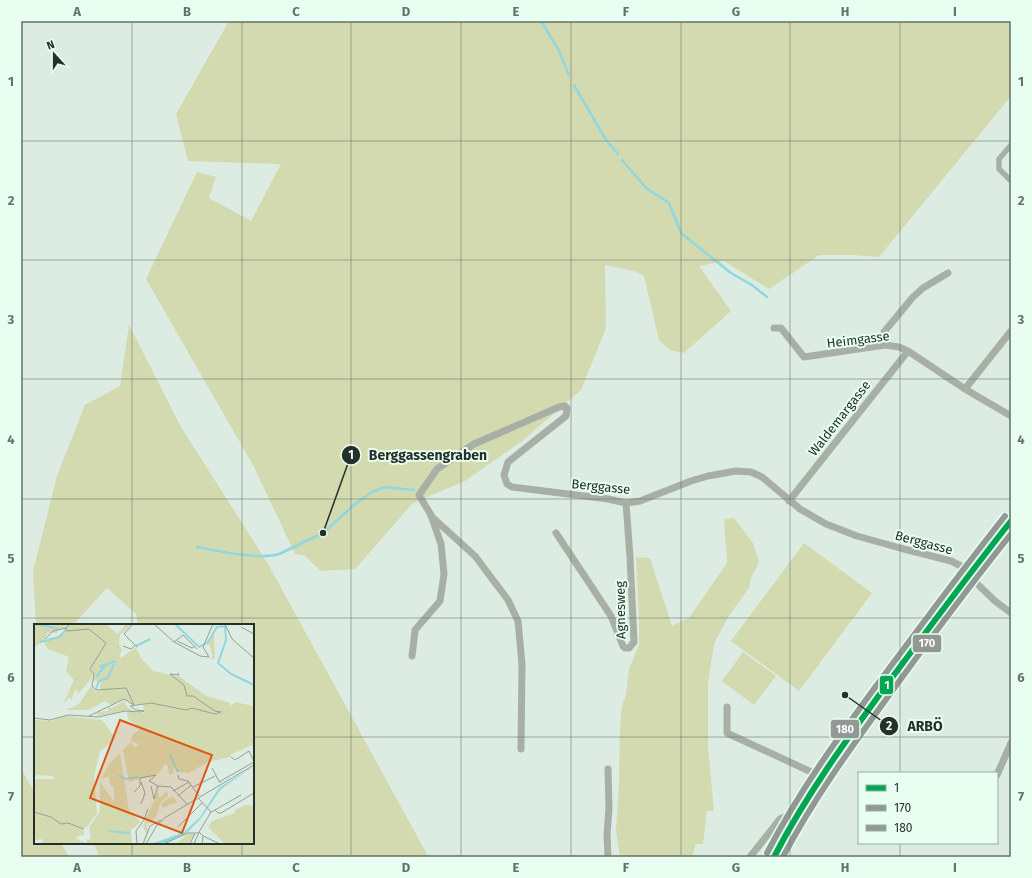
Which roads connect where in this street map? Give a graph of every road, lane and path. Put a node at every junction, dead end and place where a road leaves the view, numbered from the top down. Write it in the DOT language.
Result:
graph roads {
  1 [pos="1011,145"];
  2 [pos="1010,180"];
  3 [pos="948,273"];
  4 [pos="774,328"];
  5 [pos="1011,331"];
  6 [pos="885,345"];
  7 [pos="908,351"];
  8 [pos="964,389"];
  9 [pos="1011,416"];
  10 [pos="789,500"];
  11 [pos="626,503"];
  12 [pos="431,516"];
  13 [pos="1011,521"];
  14 [pos="556,533"];
  15 [pos="970,574"];
  16 [pos="1011,613"];
  17 [pos="412,656"];
  18 [pos="727,707"];
  19 [pos="1011,743"];
  20 [pos="521,749"];
  21 [pos="608,769"];
  22 [pos="998,773"];
  23 [pos="820,776"];
  24 [pos="798,811"];
  25 [pos="608,857"];
  26 [pos="750,857"];
  27 [pos="774,857"];
  1 -- 2 [label="street"];
  3 -- 6 [label="street"];
  4 -- 6 [label="street, Heimgasse"];
  5 -- 8 [label="street"];
  6 -- 7 [label="street, Heimgasse"];
  7 -- 8 [label="street, Heimgasse"];
  7 -- 10 [label="street, Waldemargasse"];
  8 -- 9 [label="street, Heimgasse"];
  10 -- 11 [label="street, Berggasse"];
  10 -- 15 [label="street, Berggasse"];
  11 -- 12 [label="street, Berggasse"];
  11 -- 14 [label="street, Agnesweg"];
  12 -- 17 [label="street, Berggasse"];
  12 -- 20 [label="street, Berggasse"];
  13 -- 15 [label="main road"];
  15 -- 16 [label="street, Berggasse"];
  15 -- 23 [label="main road"];
  18 -- 23 [label="street"];
  19 -- 22 [label="street"];
  21 -- 25 [label="street"];
  23 -- 24 [label="main road"];
  24 -- 26 [label="street"];
  24 -- 27 [label="main road"];
}
